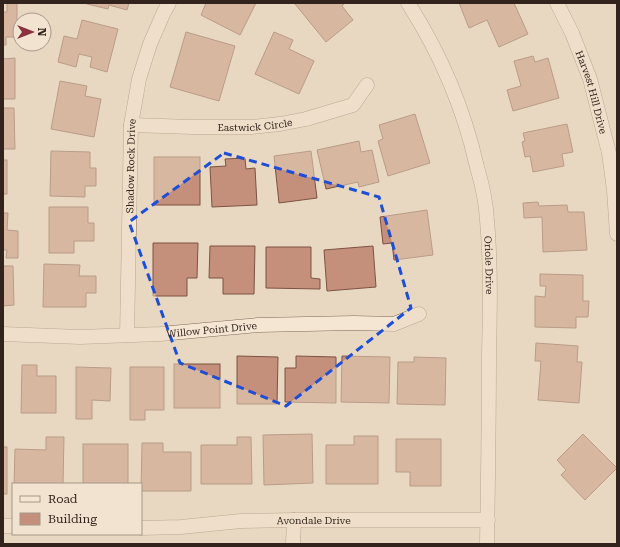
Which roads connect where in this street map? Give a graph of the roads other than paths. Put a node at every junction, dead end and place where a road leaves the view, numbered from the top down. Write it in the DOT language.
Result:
graph roads {
  1 [pos="169,3"];
  2 [pos="557,3"];
  3 [pos="409,4"];
  4 [pos="367,85"];
  5 [pos="130,125"];
  6 [pos="613,152"];
  7 [pos="617,234"];
  8 [pos="419,314"];
  9 [pos="3,334"];
  10 [pos="127,335"];
  11 [pos="294,520"];
  12 [pos="488,520"];
  13 [pos="142,528"];
  14 [pos="293,544"];
  15 [pos="487,544"];
  1 -- 5 [label="street, Shadow Rock Drive"];
  2 -- 6 [label="street, Harvest Hill Drive"];
  3 -- 12 [label="street, Oriole Drive"];
  4 -- 5 [label="street, Eastwick Circle"];
  5 -- 10 [label="street, Shadow Rock Drive"];
  6 -- 7 [label="street, Harvest Hill Drive"];
  8 -- 10 [label="street, Willow Point Drive"];
  9 -- 10 [label="street, Willow Point Drive"];
  11 -- 12 [label="street, Avondale Drive"];
  11 -- 13 [label="street, Avondale Drive"];
  11 -- 14 [label="street"];
  12 -- 15 [label="street, Oriole Drive"];
}
